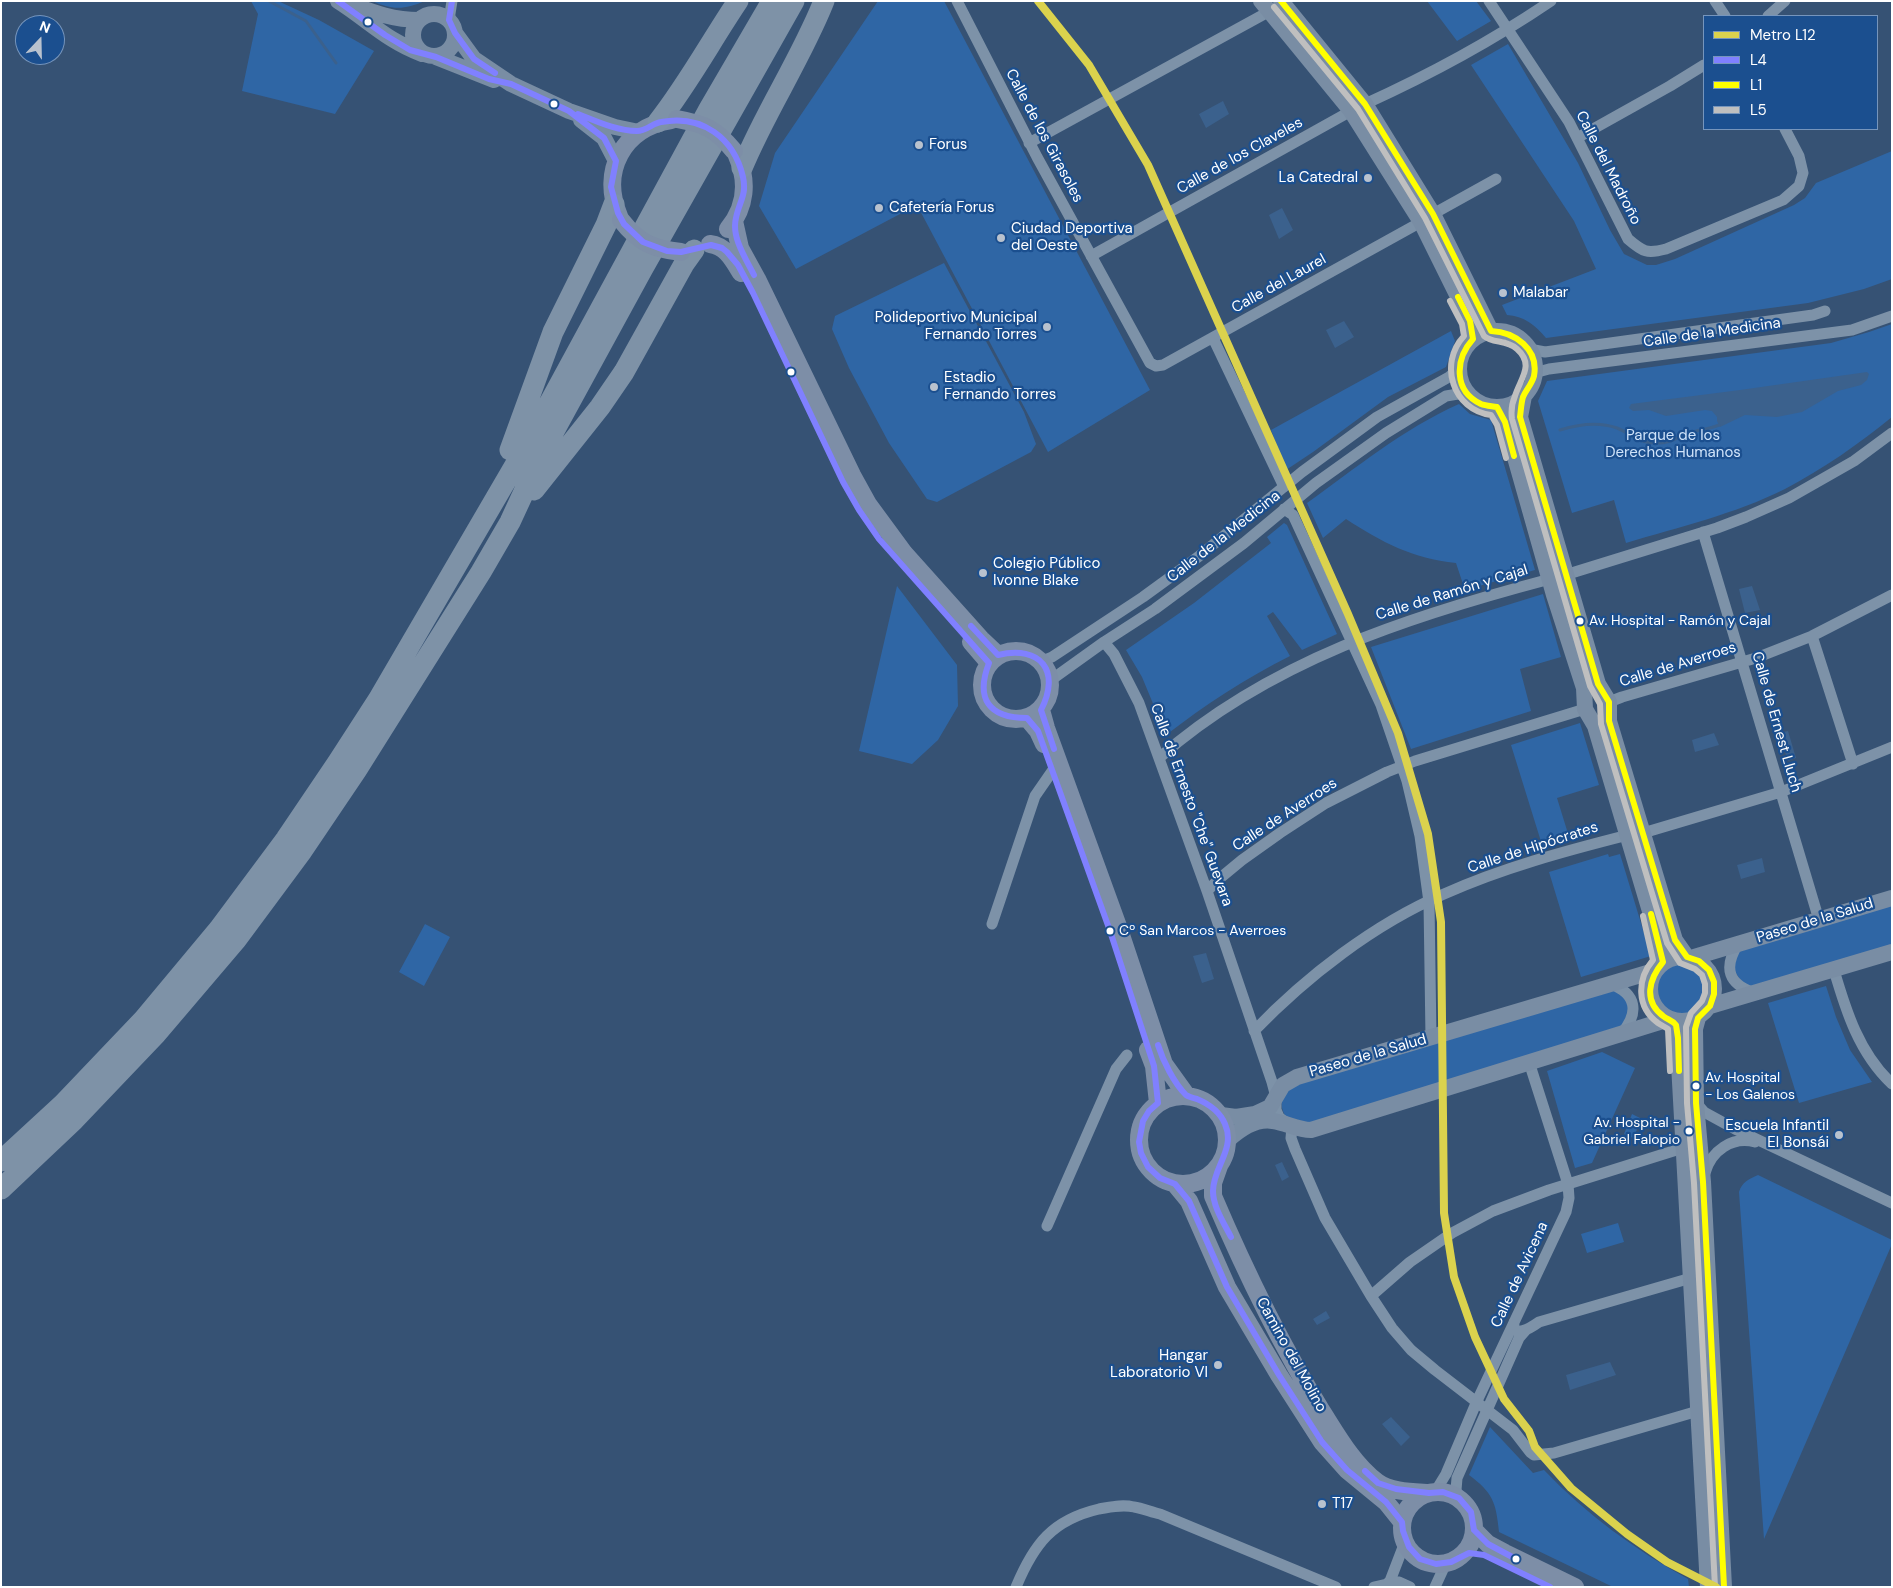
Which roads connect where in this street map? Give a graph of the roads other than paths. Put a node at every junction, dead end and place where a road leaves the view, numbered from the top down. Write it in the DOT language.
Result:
graph roads {
  1 [pos="338,1"];
  2 [pos="344,1"];
  3 [pos="452,1"];
  4 [pos="738,1"];
  5 [pos="772,1"];
  6 [pos="794,1"];
  7 [pos="824,1"];
  8 [pos="956,1"];
  9 [pos="1489,1"];
  10 [pos="1551,1"];
  11 [pos="1715,1"];
  12 [pos="1784,1"];
  13 [pos="1275,3"];
  14 [pos="1723,15"];
  15 [pos="1769,15"];
  16 [pos="419,20"];
  17 [pos="452,26"];
  18 [pos="1508,28"];
  19 [pos="430,56"];
  20 [pos="1703,66"];
  21 [pos="511,84"];
  22 [pos="1358,108"];
  23 [pos="569,111"];
  24 [pos="668,121"];
  25 [pos="1786,130"];
  26 [pos="639,132"];
  27 [pos="1577,138"];
  28 [pos="1029,143"];
  29 [pos="738,159"];
  30 [pos="616,161"];
  31 [pos="1496,179"];
  32 [pos="618,212"];
  33 [pos="1427,218"];
  34 [pos="734,221"];
  35 [pos="695,249"];
  36 [pos="1091,256"];
  37 [pos="1825,311"];
  38 [pos="1892,316"];
  39 [pos="1491,331"];
  40 [pos="1213,338"];
  41 [pos="1474,339"];
  42 [pos="1529,349"];
  43 [pos="1150,363"];
  44 [pos="1458,369"];
  45 [pos="1534,373"];
  46 [pos="1470,396"];
  47 [pos="1524,396"];
  48 [pos="1497,407"];
  49 [pos="1892,433"];
  50 [pos="1284,487"];
  51 [pos="489,510"];
  52 [pos="1284,510"];
  53 [pos="510,522"];
  54 [pos="1703,532"];
  55 [pos="1557,577"];
  56 [pos="1892,595"];
  57 [pos="1812,636"];
  58 [pos="1351,641"];
  59 [pos="1104,642"];
  60 [pos="993,659"];
  61 [pos="1042,661"];
  62 [pos="1743,661"];
  63 [pos="1051,680"];
  64 [pos="1607,703"];
  65 [pos="1587,708"];
  66 [pos="1034,714"];
  67 [pos="1892,747"];
  68 [pos="1159,758"];
  69 [pos="1853,764"];
  70 [pos="1402,766"];
  71 [pos="1053,770"];
  72 [pos="1782,792"];
  73 [pos="1635,834"];
  74 [pos="1207,892"];
  75 [pos="1892,898"];
  76 [pos="1429,902"];
  77 [pos="1819,920"];
  78 [pos="992,924"];
  79 [pos="1738,944"];
  80 [pos="1892,952"];
  81 [pos="1689,957"];
  82 [pos="1659,967"];
  83 [pos="1834,970"];
  84 [pos="1611,984"];
  85 [pos="1756,993"];
  86 [pos="1710,1006"];
  87 [pos="1698,1018"];
  88 [pos="1671,1020"];
  89 [pos="1254,1031"];
  90 [pos="1622,1033"];
  91 [pos="1431,1038"];
  92 [pos="1127,1055"];
  93 [pos="1529,1062"];
  94 [pos="1892,1084"];
  95 [pos="1187,1096"];
  96 [pos="1276,1097"];
  97 [pos="1158,1103"];
  98 [pos="1696,1103"];
  99 [pos="1221,1115"];
  100 [pos="1292,1127"];
  101 [pos="1228,1140"];
  102 [pos="1768,1146"];
  103 [pos="1684,1148"];
  104 [pos="1,1161"];
  105 [pos="1219,1166"];
  106 [pos="1703,1182"];
  107 [pos="1175,1184"];
  108 [pos="1568,1184"];
  109 [pos="1,1189"];
  110 [pos="1892,1203"];
  111 [pos="1047,1226"];
  112 [pos="1690,1278"];
  113 [pos="1371,1296"];
  114 [pos="1514,1322"];
  115 [pos="1526,1330"];
  116 [pos="1477,1402"];
  117 [pos="1487,1409"];
  118 [pos="1698,1411"];
  119 [pos="1432,1492"];
  120 [pos="1459,1498"];
  121 [pos="1402,1522"];
  122 [pos="1474,1530"];
  123 [pos="1405,1542"];
  124 [pos="1465,1553"];
  125 [pos="1446,1563"];
  126 [pos="1388,1584"];
  127 [pos="1016,1587"];
  128 [pos="1336,1587"];
  129 [pos="1374,1587"];
  130 [pos="1410,1587"];
  131 [pos="1434,1587"];
  132 [pos="1551,1587"];
  133 [pos="1575,1587"];
  134 [pos="1708,1587"];
  135 [pos="1724,1587"];
  1 -- 19 [label="main road"];
  2 -- 16 [label="main road"];
  3 -- 17 [label="street"];
  4 -- 24 [label="highway"];
  5 -- 51 [label="highway"];
  6 -- 53 [label="highway"];
  7 -- 29 [label="highway"];
  8 -- 28 [label="street, Calle de los Girasoles"];
  9 -- 18 [label="street, Calle del Madroño"];
  10 -- 18 [label="street, Calle de los Claveles"];
  11 -- 14 [label="street"];
  12 -- 15 [label="street"];
  13 -- 22 [label="main road"];
  13 -- 28 [label="street"];
  16 -- 17 [label="main road"];
  16 -- 19 [label="main road"];
  17 -- 19 [label="main road"];
  17 -- 21 [label="main road"];
  18 -- 22 [label="street, Calle de los Claveles"];
  18 -- 27 [label="street, Calle del Madroño"];
  19 -- 21 [label="main road"];
  20 -- 27 [label="street"];
  21 -- 23 [label="main road"];
  22 -- 33 [label="main road"];
  22 -- 36 [label="street, Calle de los Claveles"];
  23 -- 26 [label="main road"];
  23 -- 30 [label="main road"];
  24 -- 26 [label="main road"];
  24 -- 29 [label="main road, bridge"];
  25 -- 27 [label="street, Calle del Madroño"];
  26 -- 30 [label="main road"];
  28 -- 36 [label="street, Calle de los Girasoles"];
  29 -- 34 [label="main road"];
  30 -- 32 [label="main road"];
  31 -- 33 [label="street, Calle del Laurel"];
  32 -- 35 [label="main road, bridge"];
  32 -- 51 [label="highway"];
  33 -- 39 [label="main road"];
  33 -- 40 [label="street, Calle del Laurel"];
  33 -- 41 [label="main road"];
  34 -- 35 [label="main road"];
  34 -- 60 [label="main road"];
  35 -- 53 [label="highway"];
  35 -- 60 [label="main road"];
  36 -- 43 [label="street, Calle de los Girasoles"];
  37 -- 42 [label="street, Calle de la Medicina"];
  38 -- 45 [label="street, Calle de la Medicina"];
  39 -- 41 [label="main road"];
  39 -- 42 [label="main road"];
  40 -- 43 [label="street, Calle del Laurel"];
  40 -- 50 [label="street"];
  41 -- 44 [label="main road"];
  42 -- 45 [label="main road"];
  44 -- 46 [label="main road"];
  44 -- 50 [label="street"];
  45 -- 47 [label="main road"];
  46 -- 48 [label="main road"];
  46 -- 52 [label="street, Calle de la Medicina"];
  47 -- 48 [label="main road"];
  47 -- 55 [label="main road"];
  48 -- 55 [label="main road"];
  49 -- 54 [label="street, Calle de Ramón y Cajal"];
  50 -- 61 [label="street"];
  51 -- 104 [label="highway"];
  52 -- 58 [label="street"];
  52 -- 59 [label="street, Calle de la Medicina"];
  53 -- 109 [label="highway"];
  54 -- 55 [label="street, Calle de Ramón y Cajal"];
  54 -- 62 [label="street, Calle de Ernest Lluch"];
  55 -- 58 [label="street, Calle de Ramón y Cajal"];
  55 -- 64 [label="main road"];
  55 -- 65 [label="main road"];
  56 -- 57 [label="street, Calle de Averroes"];
  57 -- 62 [label="street, Calle de Averroes"];
  57 -- 69 [label="street"];
  58 -- 68 [label="street, Calle de Ramón y Cajal"];
  58 -- 70 [label="street"];
  59 -- 63 [label="street, Calle de la Medicina"];
  59 -- 68 [label="street, Calle de Ernesto \"Che\" Guevara"];
  60 -- 61 [label="main road"];
  60 -- 66 [label="main road"];
  61 -- 63 [label="main road"];
  62 -- 64 [label="street, Calle de Averroes"];
  62 -- 72 [label="street, Calle de Ernest Lluch"];
  63 -- 66 [label="main road"];
  64 -- 65 [label="main road"];
  64 -- 65 [label="main road"];
  64 -- 73 [label="main road"];
  65 -- 70 [label="street, Calle de Averroes"];
  65 -- 73 [label="main road"];
  66 -- 71 [label="main road"];
  66 -- 95 [label="main road"];
  67 -- 69 [label="street, Calle de Hipócrates"];
  68 -- 74 [label="street, Calle de Ernesto \"Che\" Guevara"];
  69 -- 72 [label="street, Calle de Hipócrates"];
  70 -- 74 [label="street, Calle de Averroes"];
  70 -- 76 [label="street"];
  71 -- 78 [label="street"];
  71 -- 97 [label="main road"];
  72 -- 73 [label="street, Calle de Hipócrates"];
  72 -- 77 [label="street, Calle de Ernest Lluch"];
  73 -- 76 [label="street, Calle de Hipócrates"];
  73 -- 81 [label="main road"];
  73 -- 82 [label="main road"];
  74 -- 89 [label="street, Calle de Ernesto \"Che\" Guevara"];
  75 -- 77 [label="main road, Paseo de la Salud"];
  76 -- 89 [label="street, Calle de Hipócrates"];
  76 -- 91 [label="street"];
  77 -- 79 [label="main road, Paseo de la Salud"];
  79 -- 81 [label="main road, Paseo de la Salud"];
  79 -- 85 [label="street, Paseo de la Salud"];
  80 -- 83 [label="main road"];
  81 -- 82 [label="main road"];
  81 -- 86 [label="main road"];
  82 -- 84 [label="main road, Paseo de la Salud"];
  82 -- 88 [label="main road"];
  83 -- 85 [label="main road"];
  83 -- 94 [label="street"];
  84 -- 90 [label="street"];
  84 -- 91 [label="main road, Paseo de la Salud"];
  85 -- 86 [label="main road"];
  86 -- 87 [label="main road"];
  87 -- 88 [label="main road"];
  87 -- 98 [label="main road"];
  88 -- 90 [label="main road"];
  88 -- 103 [label="main road"];
  89 -- 96 [label="street, Calle de Ernesto \"Che\" Guevara"];
  90 -- 93 [label="main road"];
  91 -- 96 [label="main road, Paseo de la Salud"];
  92 -- 111 [label="street"];
  93 -- 100 [label="main road"];
  93 -- 108 [label="street, Calle de Avicena"];
  95 -- 97 [label="main road"];
  95 -- 99 [label="main road"];
  96 -- 99 [label="main road, Paseo de la Salud"];
  96 -- 100 [label="street"];
  97 -- 107 [label="main road"];
  98 -- 102 [label="street"];
  98 -- 106 [label="main road"];
  99 -- 101 [label="main road"];
  100 -- 101 [label="main road"];
  100 -- 113 [label="street"];
  101 -- 105 [label="main road"];
  102 -- 106 [label="street"];
  102 -- 110 [label="street"];
  103 -- 108 [label="street"];
  103 -- 112 [label="main road"];
  105 -- 107 [label="main road"];
  105 -- 119 [label="main road, Camino del Molino"];
  106 -- 135 [label="main road"];
  107 -- 121 [label="main road, Camino del Molino"];
  108 -- 113 [label="street"];
  108 -- 114 [label="street, Calle de Avicena"];
  112 -- 115 [label="street"];
  112 -- 118 [label="main road"];
  113 -- 116 [label="street"];
  114 -- 115 [label="street"];
  114 -- 116 [label="street, Calle de Avicena"];
  115 -- 117 [label="street"];
  116 -- 117 [label="street"];
  116 -- 119 [label="street, Calle de Avicena"];
  117 -- 118 [label="street"];
  117 -- 120 [label="street"];
  118 -- 134 [label="main road"];
  119 -- 120 [label="main road"];
  119 -- 121 [label="main road"];
  120 -- 122 [label="main road"];
  121 -- 123 [label="main road"];
  122 -- 124 [label="main road"];
  122 -- 133 [label="main road"];
  123 -- 125 [label="main road"];
  123 -- 126 [label="street"];
  124 -- 125 [label="main road"];
  124 -- 132 [label="main road"];
  125 -- 131 [label="street"];
  126 -- 129 [label="street"];
  126 -- 130 [label="street"];
  127 -- 128 [label="street"];
}
